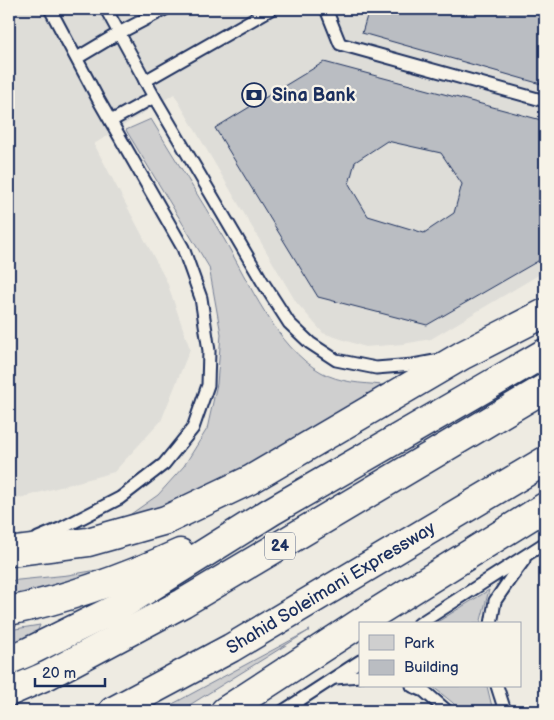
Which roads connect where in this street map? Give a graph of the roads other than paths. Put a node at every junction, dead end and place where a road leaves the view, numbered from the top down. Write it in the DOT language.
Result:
graph roads {
  1 [pos="50,9"];
  2 [pos="106,9"];
  3 [pos="165,9"];
  4 [pos="270,9"];
  5 [pos="326,9"];
  6 [pos="119,33"];
  7 [pos="77,58"];
  8 [pos="145,81"];
  9 [pos="154,97"];
  10 [pos="545,101"];
  11 [pos="110,121"];
  12 [pos="545,313"];
  13 [pos="545,353"];
  14 [pos="464,355"];
  15 [pos="545,388"];
  16 [pos="545,461"];
  17 [pos="545,507"];
  18 [pos="272,511"];
  19 [pos="545,543"];
  20 [pos="9,551"];
  21 [pos="530,553"];
  22 [pos="9,611"];
  23 [pos="362,622"];
  24 [pos="422,622"];
  25 [pos="491,622"];
  26 [pos="359,624"];
  27 [pos="9,660"];
  28 [pos="359,662"];
  29 [pos="359,676"];
  30 [pos="333,679"];
  31 [pos="417,688"];
  32 [pos="498,688"];
  33 [pos="9,692"];
  34 [pos="113,711"];
  35 [pos="225,711"];
  36 [pos="283,711"];
  37 [pos="447,711"];
  38 [pos="505,711"];
  1 -- 7 [label="lane"];
  2 -- 6 [label="lane"];
  3 -- 6 [label="lane"];
  4 -- 8 [label="lane"];
  5 -- 10 [label="lane"];
  6 -- 7 [label="lane"];
  6 -- 8 [label="lane"];
  7 -- 11 [label="lane"];
  8 -- 9 [label="lane"];
  9 -- 11 [label="lane"];
  9 -- 14 [label="lane"];
  11 -- 20 [label="lane"];
  12 -- 14 [label="highway"];
  13 -- 18 [label="highway"];
  14 -- 20 [label="highway"];
  15 -- 33 [label="highway, 24"];
  16 -- 34 [label="highway, Shahid Soleimani Expressway"];
  17 -- 23 [label="highway"];
  18 -- 22 [label="highway"];
  18 -- 27 [label="highway"];
  19 -- 21 [label="lane"];
  21 -- 24 [label="lane"];
  21 -- 25 [label="lane"];
  26 -- 35 [label="highway"];
  28 -- 30 [label="lane"];
  29 -- 30 [label="lane"];
  30 -- 36 [label="lane"];
  31 -- 37 [label="lane"];
  32 -- 38 [label="lane"];
}
